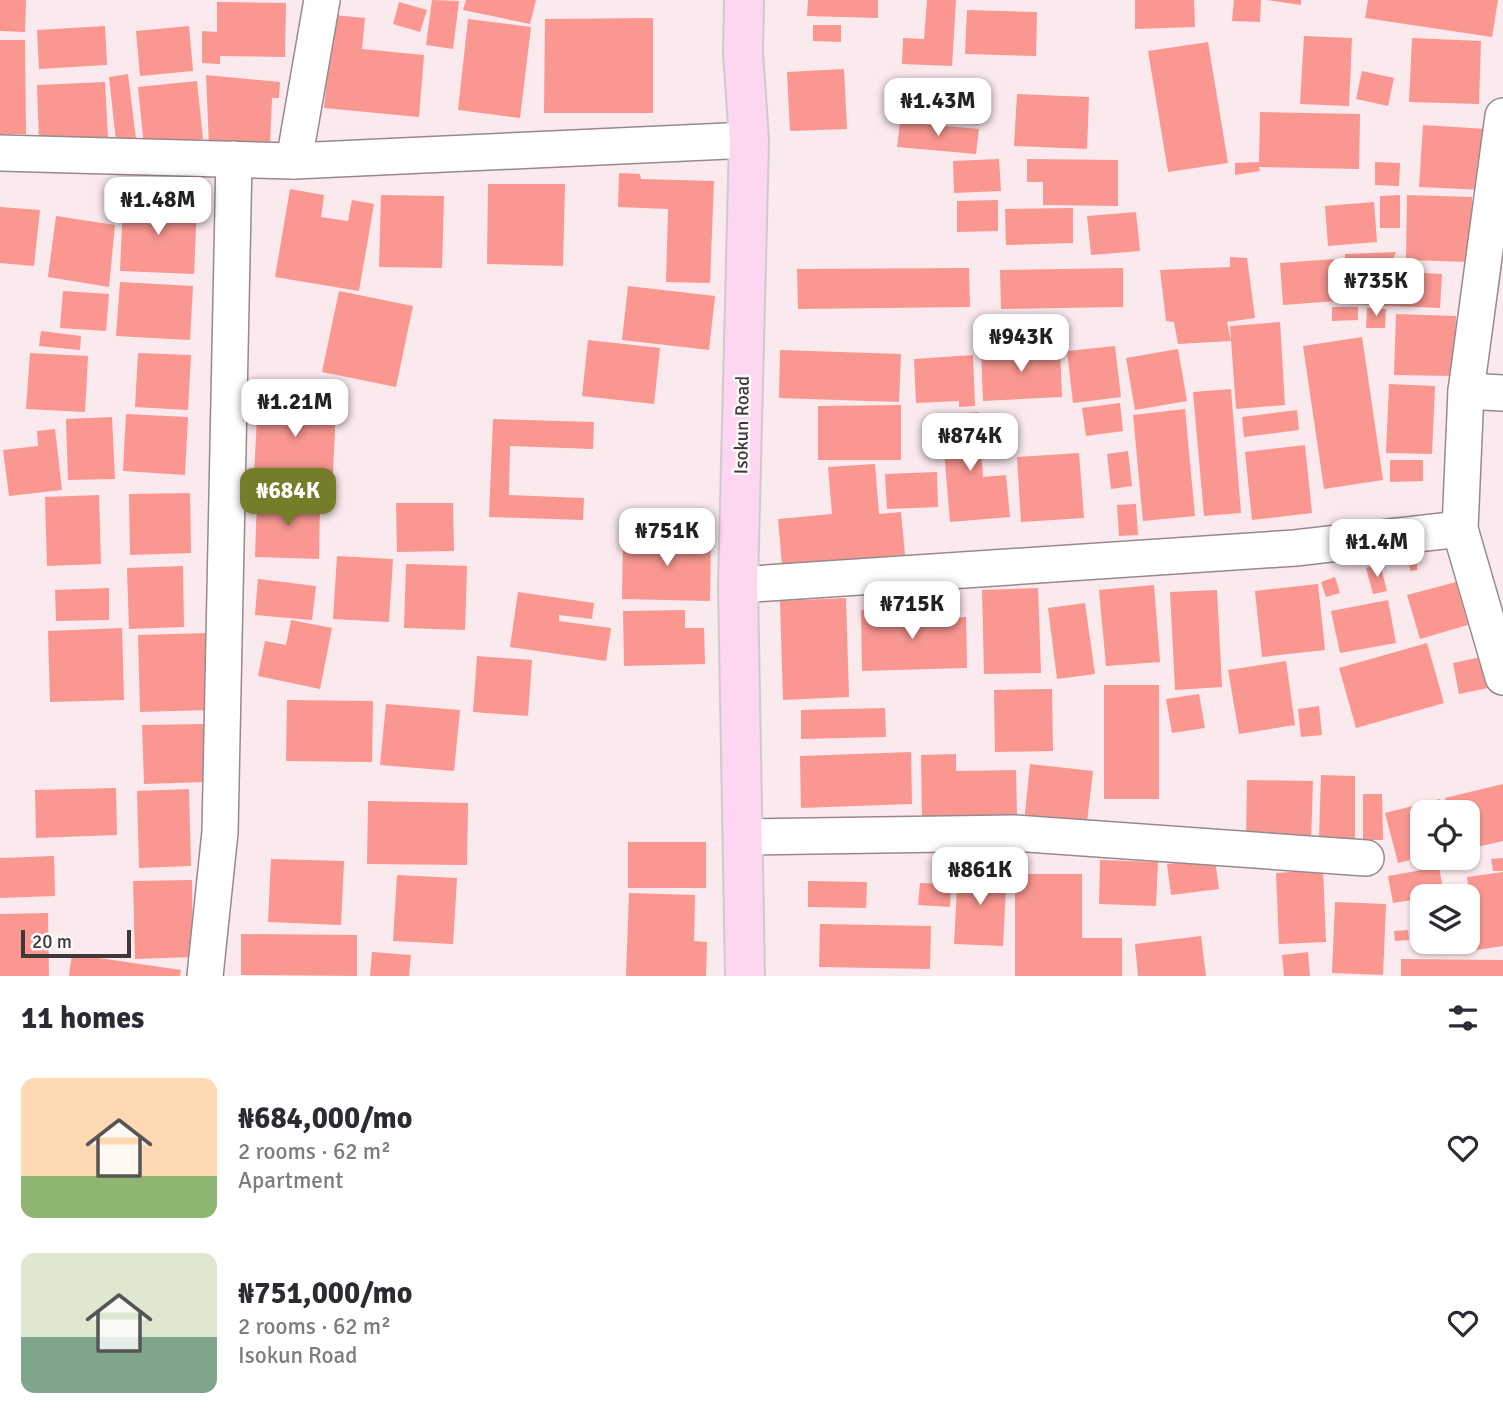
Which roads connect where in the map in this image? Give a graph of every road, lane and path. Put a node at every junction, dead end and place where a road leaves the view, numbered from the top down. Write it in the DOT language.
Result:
graph roads {
  1 [pos="322,0"];
  2 [pos="744,0"];
  3 [pos="1503,116"];
  4 [pos="749,140"];
  5 [pos="0,153"];
  6 [pos="234,159"];
  7 [pos="294,161"];
  8 [pos="1466,391"];
  9 [pos="1503,393"];
  10 [pos="1460,528"];
  11 [pos="738,585"];
  12 [pos="1503,677"];
  13 [pos="743,837"];
  14 [pos="1366,858"];
  15 [pos="205,976"];
  16 [pos="745,976"];
  1 -- 7 [label="street"];
  2 -- 4 [label="main road, Isokun Road"];
  3 -- 8 [label="street"];
  4 -- 7 [label="street"];
  4 -- 11 [label="main road, Isokun Road"];
  5 -- 6 [label="street"];
  6 -- 7 [label="street"];
  6 -- 15 [label="street"];
  8 -- 9 [label="street"];
  8 -- 10 [label="street"];
  10 -- 11 [label="street"];
  10 -- 12 [label="street"];
  11 -- 13 [label="main road, Isokun Road"];
  13 -- 14 [label="street"];
  13 -- 16 [label="main road, Isokun Road"];
}
